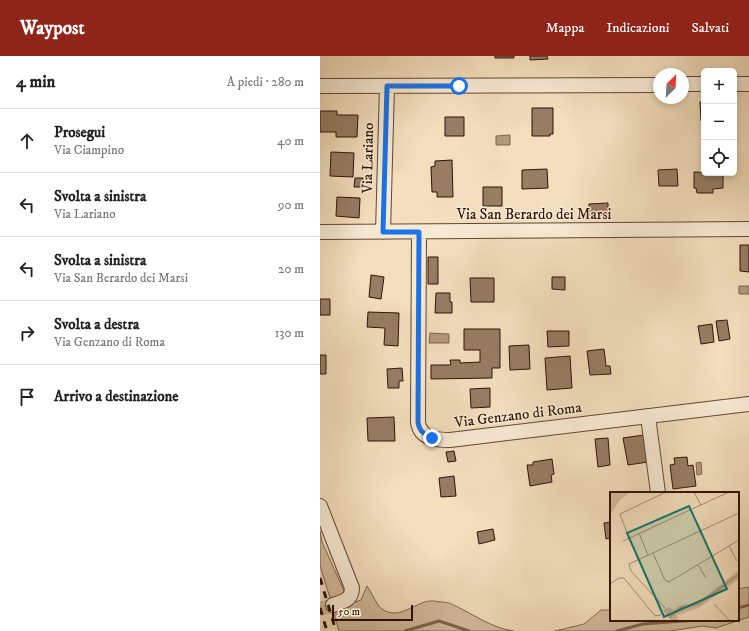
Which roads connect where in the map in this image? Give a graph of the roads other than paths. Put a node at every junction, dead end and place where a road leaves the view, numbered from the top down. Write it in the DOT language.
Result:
graph roads {
  1 [pos="689,84"];
  2 [pos="701,84"];
  3 [pos="737,84"];
  4 [pos="749,84"];
  5 [pos="653,85"];
  6 [pos="320,86"];
  7 [pos="387,86"];
  8 [pos="749,229"];
  9 [pos="320,232"];
  10 [pos="383,232"];
  11 [pos="419,232"];
  12 [pos="749,404"];
  13 [pos="648,416"];
  14 [pos="658,492"];
  15 [pos="320,506"];
  16 [pos="333,605"];
  1 -- 2 [label="street"];
  3 -- 4 [label="street"];
  5 -- 7 [label="street"];
  6 -- 7 [label="street"];
  7 -- 10 [label="street, Via Lariano"];
  8 -- 11 [label="street, Via San Berardo dei Marsi"];
  9 -- 10 [label="street, Via San Berardo dei Marsi"];
  10 -- 11 [label="street, Via San Berardo dei Marsi"];
  11 -- 13 [label="street, Via Genzano di Roma"];
  12 -- 13 [label="street, Via Genzano di Roma"];
  13 -- 14 [label="street"];
  15 -- 16 [label="street"];
}
